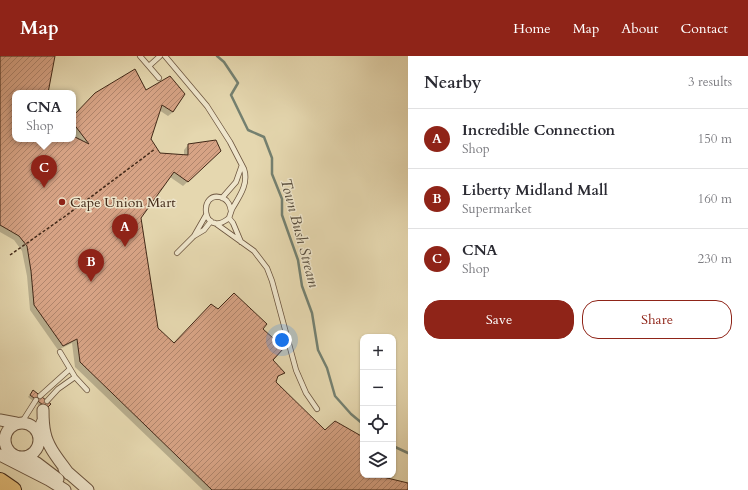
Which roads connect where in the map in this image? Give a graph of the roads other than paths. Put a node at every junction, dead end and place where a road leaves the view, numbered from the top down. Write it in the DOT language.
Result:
graph roads {
  1 [pos="140,56"];
  2 [pos="160,56"];
  3 [pos="165,56"];
  4 [pos="149,66"];
  5 [pos="159,78"];
  6 [pos="242,165"];
  7 [pos="222,198"];
  8 [pos="231,211"];
  9 [pos="206,215"];
  10 [pos="228,218"];
  11 [pos="212,222"];
  12 [pos="194,236"];
  13 [pos="241,242"];
  14 [pos="177,253"];
  15 [pos="60,352"];
  16 [pos="70,369"];
  17 [pos="76,377"];
  18 [pos="87,390"];
  19 [pos="40,396"];
  20 [pos="36,400"];
  21 [pos="45,406"];
  22 [pos="317,409"];
  23 [pos="0,420"];
  24 [pos="19,423"];
  25 [pos="38,435"];
  26 [pos="2,448"];
  27 [pos="26,457"];
  28 [pos="69,474"];
  29 [pos="0,481"];
  30 [pos="13,490"];
  31 [pos="65,490"];
  32 [pos="73,490"];
  33 [pos="88,490"];
  1 -- 4 [label="lane"];
  2 -- 4 [label="lane"];
  3 -- 6 [label="lane"];
  4 -- 5 [label="lane"];
  6 -- 7 [label="lane"];
  6 -- 8 [label="lane"];
  7 -- 8 [label="lane"];
  7 -- 9 [label="lane"];
  8 -- 10 [label="lane"];
  9 -- 11 [label="lane"];
  9 -- 12 [label="lane"];
  10 -- 11 [label="lane"];
  10 -- 13 [label="lane"];
  11 -- 12 [label="lane"];
  11 -- 13 [label="lane"];
  12 -- 14 [label="lane"];
  13 -- 22 [label="lane"];
  15 -- 16 [label="lane"];
  16 -- 17 [label="lane"];
  16 -- 19 [label="lane"];
  17 -- 18 [label="lane"];
  17 -- 21 [label="lane"];
  20 -- 24 [label="lane"];
  21 -- 25 [label="lane"];
  21 -- 28 [label="street"];
  23 -- 24 [label="street"];
  24 -- 25 [label="street"];
  24 -- 26 [label="street"];
  25 -- 27 [label="street"];
  25 -- 28 [label="street"];
  26 -- 27 [label="street"];
  26 -- 31 [label="street"];
  27 -- 32 [label="street"];
  28 -- 33 [label="street"];
  29 -- 30 [label="highway"];
}
